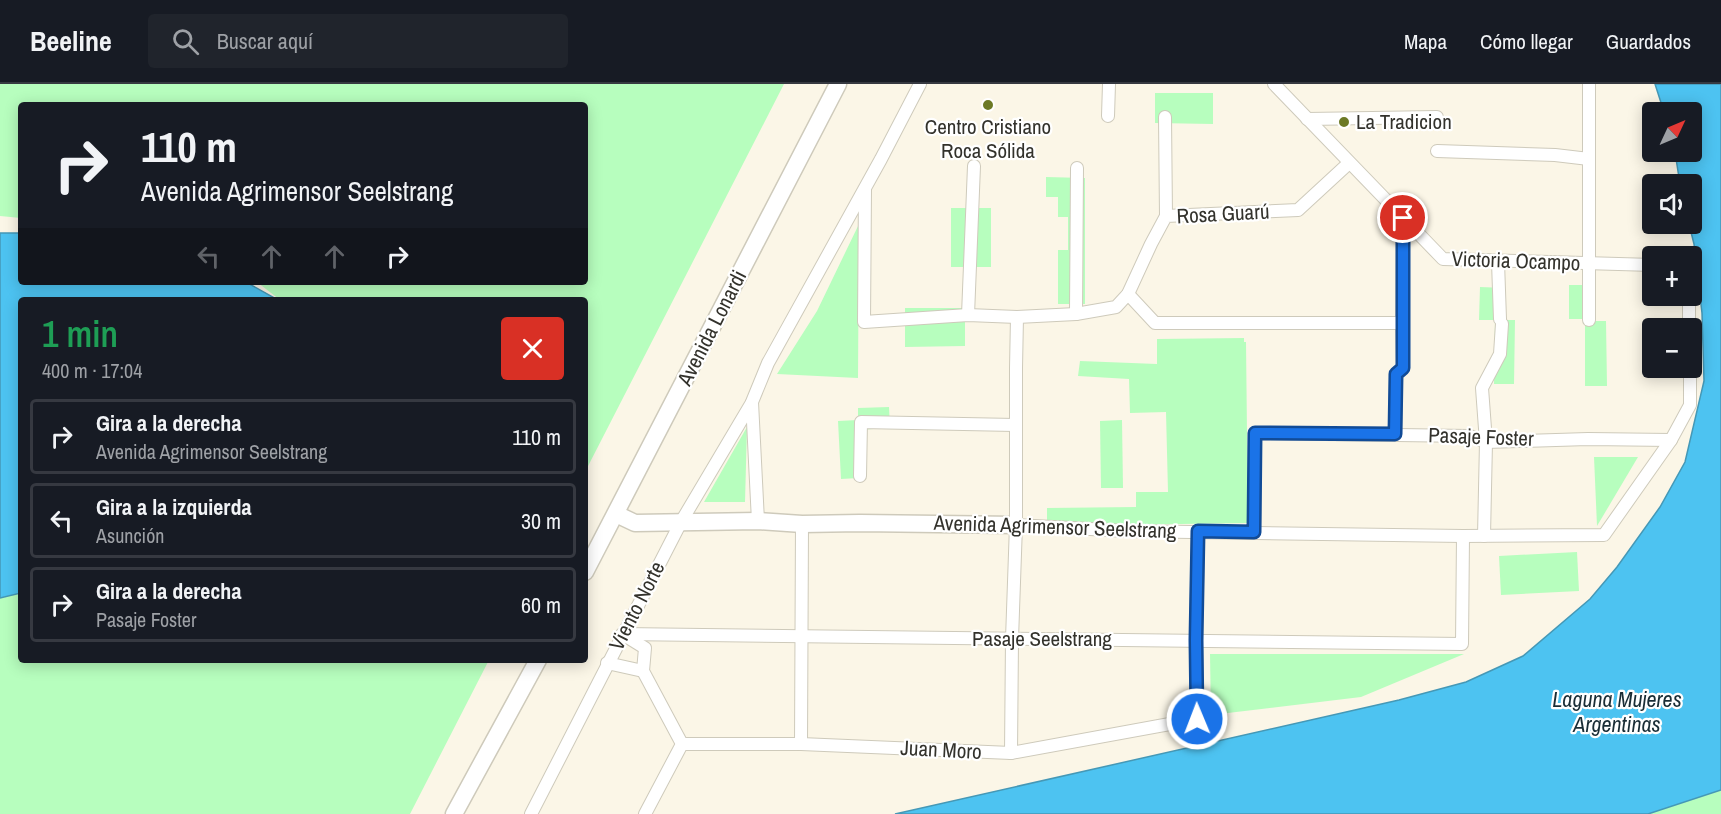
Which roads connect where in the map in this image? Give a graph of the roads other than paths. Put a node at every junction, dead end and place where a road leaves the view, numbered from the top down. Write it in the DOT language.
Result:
graph roads {
  1 [pos="838,84"];
  2 [pos="920,84"];
  3 [pos="1108,84"];
  4 [pos="1274,84"];
  5 [pos="1589,84"];
  6 [pos="1108,116"];
  7 [pos="1165,117"];
  8 [pos="1437,117"];
  9 [pos="1307,119"];
  10 [pos="1437,151"];
  11 [pos="1589,159"];
  12 [pos="1349,163"];
  13 [pos="974,166"];
  14 [pos="1077,168"];
  15 [pos="865,185"];
  16 [pos="1166,216"];
  17 [pos="1403,218"];
  18 [pos="1498,262"];
  19 [pos="1590,264"];
  20 [pos="1642,265"];
  21 [pos="1128,294"];
  22 [pos="1076,314"];
  23 [pos="969,315"];
  24 [pos="1017,317"];
  25 [pos="1589,320"];
  26 [pos="1402,323"];
  27 [pos="1690,378"];
  28 [pos="752,402"];
  29 [pos="1015,425"];
  30 [pos="1395,434"];
  31 [pos="1671,440"];
  32 [pos="1486,442"];
  33 [pos="860,476"];
  34 [pos="616,514"];
  35 [pos="758,521"];
  36 [pos="681,522"];
  37 [pos="802,524"];
  38 [pos="1016,525"];
  39 [pos="1198,531"];
  40 [pos="1254,532"];
  41 [pos="1484,536"];
  42 [pos="1462,537"];
  43 [pos="588,566"];
  44 [pos="622,634"];
  45 [pos="801,637"];
  46 [pos="1012,639"];
  47 [pos="1196,640"];
  48 [pos="536,663"];
  49 [pos="607,663"];
  50 [pos="643,671"];
  51 [pos="682,744"];
  52 [pos="801,744"];
  53 [pos="1011,753"];
  54 [pos="454,814"];
  55 [pos="531,814"];
  56 [pos="645,814"];
  1 -- 34 [label="street, Avenida Lonardi"];
  2 -- 15 [label="street, Viento Norte"];
  3 -- 6 [label="street"];
  4 -- 9 [label="street, Victoria Ocampo"];
  5 -- 11 [label="street"];
  7 -- 16 [label="street"];
  8 -- 9 [label="street"];
  9 -- 12 [label="street, Victoria Ocampo"];
  10 -- 11 [label="street"];
  11 -- 19 [label="street"];
  12 -- 16 [label="street, Rosa Guarú"];
  12 -- 17 [label="street, Victoria Ocampo"];
  13 -- 23 [label="street"];
  14 -- 22 [label="street"];
  15 -- 23 [label="street"];
  15 -- 28 [label="street, Viento Norte"];
  16 -- 21 [label="street, Rosa Guarú"];
  17 -- 18 [label="street, Victoria Ocampo"];
  17 -- 26 [label="street"];
  18 -- 19 [label="street, Victoria Ocampo"];
  18 -- 32 [label="street"];
  19 -- 20 [label="street, Victoria Ocampo"];
  19 -- 25 [label="street"];
  21 -- 22 [label="street"];
  21 -- 26 [label="street"];
  22 -- 24 [label="street"];
  23 -- 24 [label="street"];
  24 -- 29 [label="street"];
  26 -- 30 [label="street"];
  27 -- 31 [label="street"];
  28 -- 35 [label="street"];
  28 -- 36 [label="street, Viento Norte"];
  29 -- 33 [label="street"];
  29 -- 38 [label="street"];
  30 -- 32 [label="street, Pasaje Foster"];
  30 -- 40 [label="street, Pasaje Foster"];
  31 -- 32 [label="street, Pasaje Foster"];
  31 -- 41 [label="street, Avenida Agrimensor Seelstrang"];
  32 -- 41 [label="street"];
  34 -- 36 [label="street, Avenida Agrimensor Seelstrang"];
  34 -- 43 [label="street, Avenida Lonardi"];
  35 -- 36 [label="street, Avenida Agrimensor Seelstrang"];
  35 -- 37 [label="street, Avenida Agrimensor Seelstrang"];
  36 -- 44 [label="street, Viento Norte"];
  37 -- 38 [label="street, Avenida Agrimensor Seelstrang"];
  37 -- 45 [label="street"];
  38 -- 39 [label="street, Avenida Agrimensor Seelstrang"];
  38 -- 46 [label="street"];
  39 -- 40 [label="street, Avenida Agrimensor Seelstrang"];
  39 -- 47 [label="street"];
  40 -- 42 [label="street, Avenida Agrimensor Seelstrang"];
  41 -- 42 [label="street, Avenida Agrimensor Seelstrang"];
  42 -- 47 [label="street, Pasaje Seelstrang"];
  44 -- 45 [label="street, Pasaje Seelstrang"];
  44 -- 49 [label="street, Viento Norte"];
  44 -- 50 [label="street"];
  45 -- 46 [label="street, Pasaje Seelstrang"];
  45 -- 52 [label="street"];
  46 -- 47 [label="street, Pasaje Seelstrang"];
  46 -- 53 [label="street"];
  47 -- 53 [label="street, Juan Moro"];
  48 -- 54 [label="street"];
  49 -- 50 [label="street"];
  49 -- 55 [label="street, Viento Norte"];
  50 -- 51 [label="street"];
  51 -- 52 [label="street, Juan Moro"];
  51 -- 56 [label="street"];
  52 -- 53 [label="street, Juan Moro"];
}
